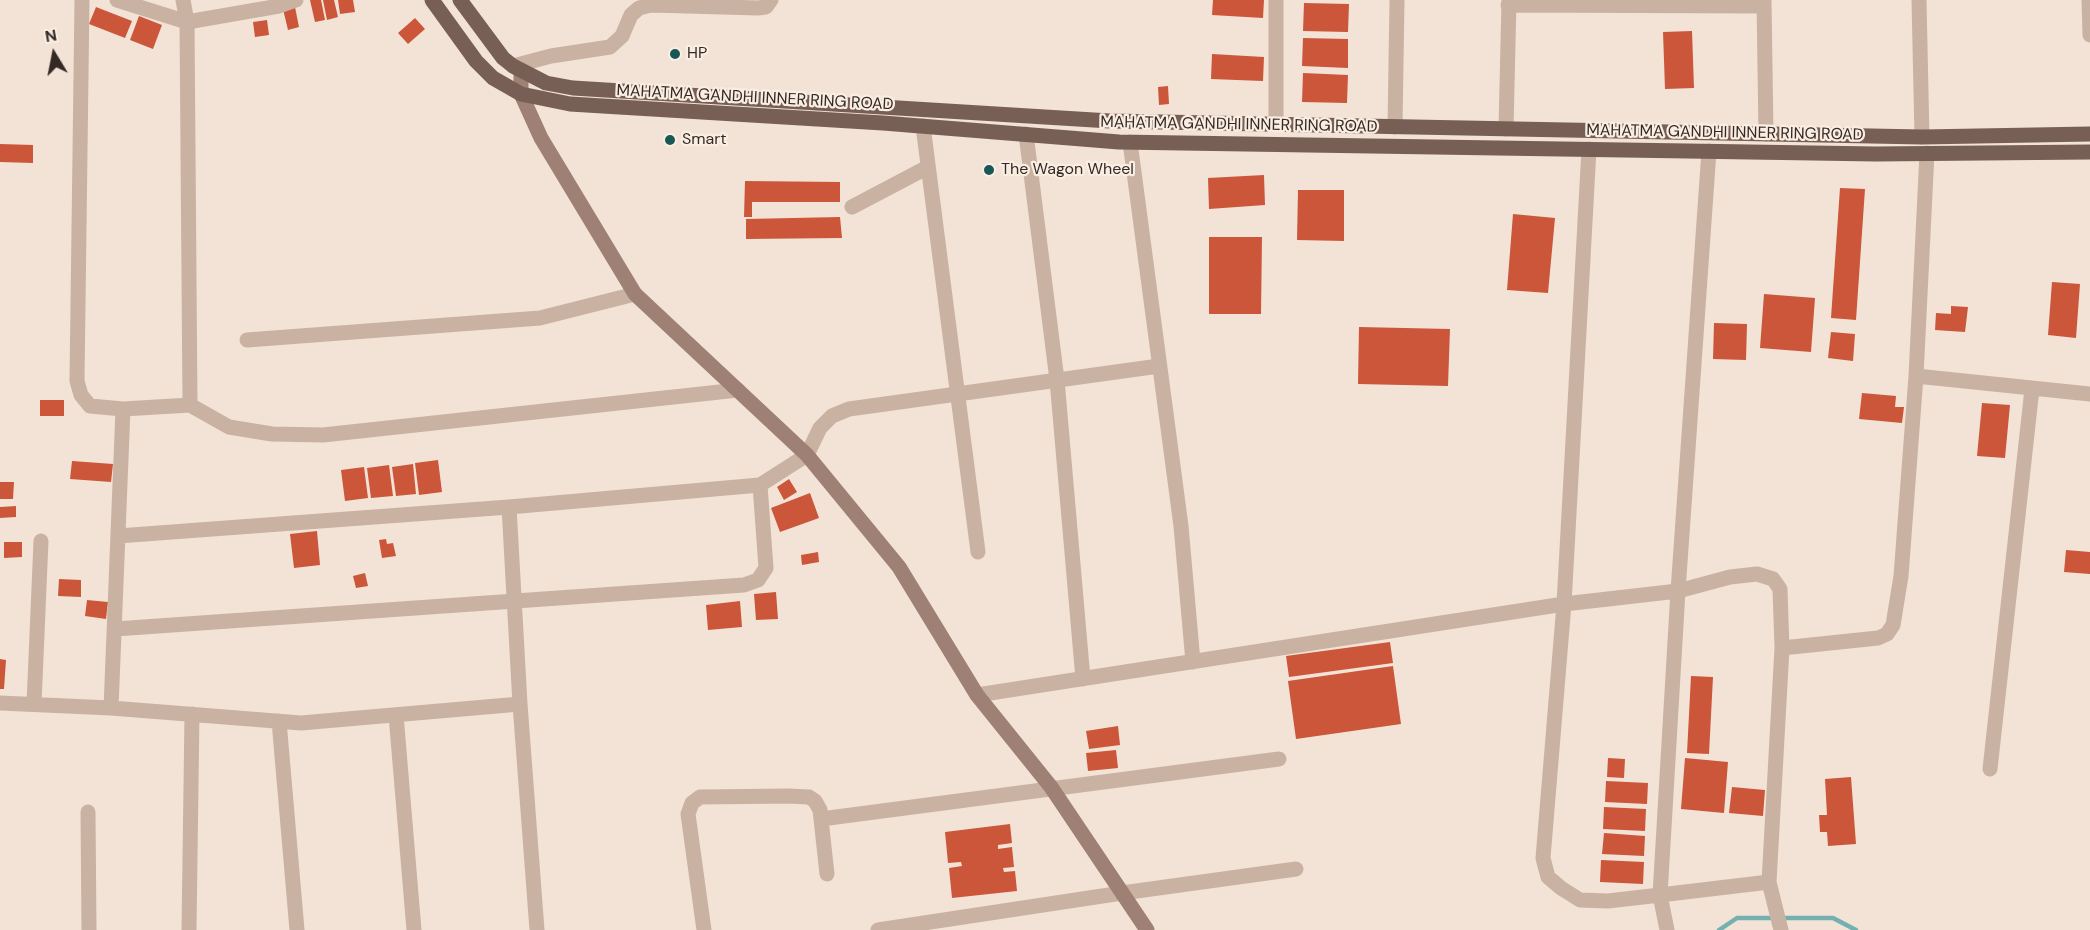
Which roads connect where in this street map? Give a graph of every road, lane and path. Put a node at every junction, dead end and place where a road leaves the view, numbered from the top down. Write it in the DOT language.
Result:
graph roads {
  1 [pos="82,0"];
  2 [pos="117,0"];
  3 [pos="183,0"];
  4 [pos="296,0"];
  5 [pos="432,0"];
  6 [pos="460,0"];
  7 [pos="771,0"];
  8 [pos="1276,0"];
  9 [pos="1397,0"];
  10 [pos="1919,0"];
  11 [pos="2089,0"];
  12 [pos="278,3"];
  13 [pos="1509,3"];
  14 [pos="1764,3"];
  15 [pos="188,22"];
  16 [pos="2090,35"];
  17 [pos="517,69"];
  18 [pos="521,94"];
  19 [pos="1275,124"];
  20 [pos="923,126"];
  21 [pos="1395,127"];
  22 [pos="1506,129"];
  23 [pos="1026,134"];
  24 [pos="1766,134"];
  25 [pos="2090,134"];
  26 [pos="1922,137"];
  27 [pos="1130,142"];
  28 [pos="1589,149"];
  29 [pos="1709,151"];
  30 [pos="2090,152"];
  31 [pos="1927,153"];
  32 [pos="928,166"];
  33 [pos="852,207"];
  34 [pos="635,294"];
  35 [pos="247,340"];
  36 [pos="1159,366"];
  37 [pos="1916,376"];
  38 [pos="1057,380"];
  39 [pos="2032,389"];
  40 [pos="738,390"];
  41 [pos="957,394"];
  42 [pos="2090,394"];
  43 [pos="189,405"];
  44 [pos="123,409"];
  45 [pos="807,455"];
  46 [pos="760,485"];
  47 [pos="509,507"];
  48 [pos="118,536"];
  49 [pos="41,541"];
  50 [pos="978,552"];
  51 [pos="1678,591"];
  52 [pos="514,602"];
  53 [pos="1564,604"];
  54 [pos="115,629"];
  55 [pos="1782,648"];
  56 [pos="1193,662"];
  57 [pos="1083,679"];
  58 [pos="977,695"];
  59 [pos="0,703"];
  60 [pos="34,704"];
  61 [pos="520,704"];
  62 [pos="111,708"];
  63 [pos="192,714"];
  64 [pos="396,715"];
  65 [pos="279,721"];
  66 [pos="1279,759"];
  67 [pos="1990,769"];
  68 [pos="1051,788"];
  69 [pos="88,812"];
  70 [pos="821,819"];
  71 [pos="1296,869"];
  72 [pos="828,874"];
  73 [pos="1769,882"];
  74 [pos="1122,893"];
  75 [pos="1660,895"];
  76 [pos="89,930"];
  77 [pos="189,930"];
  78 [pos="297,930"];
  79 [pos="414,930"];
  80 [pos="537,930"];
  81 [pos="704,930"];
  82 [pos="878,930"];
  83 [pos="1147,930"];
  84 [pos="1667,930"];
  85 [pos="1781,930"];
  1 -- 44 [label="street"];
  2 -- 15 [label="street"];
  3 -- 15 [label="street"];
  4 -- 12 [label="street"];
  5 -- 18 [label="main road, MAHATMA GANDHI INNER RING ROAD"];
  6 -- 17 [label="main road, MAHATMA GANDHI INNER RING ROAD"];
  7 -- 17 [label="street"];
  8 -- 19 [label="street"];
  9 -- 21 [label="street"];
  10 -- 26 [label="street"];
  11 -- 16 [label="street"];
  12 -- 15 [label="street"];
  13 -- 14 [label="street"];
  13 -- 22 [label="street"];
  14 -- 24 [label="street"];
  15 -- 43 [label="street"];
  17 -- 18 [label="street"];
  17 -- 19 [label="main road, MAHATMA GANDHI INNER RING ROAD"];
  18 -- 20 [label="main road, MAHATMA GANDHI INNER RING ROAD"];
  18 -- 34 [label="street"];
  19 -- 21 [label="main road, MAHATMA GANDHI INNER RING ROAD"];
  20 -- 23 [label="main road, MAHATMA GANDHI INNER RING ROAD"];
  20 -- 32 [label="street"];
  21 -- 22 [label="main road, MAHATMA GANDHI INNER RING ROAD"];
  22 -- 24 [label="main road, MAHATMA GANDHI INNER RING ROAD"];
  23 -- 27 [label="main road, MAHATMA GANDHI INNER RING ROAD"];
  23 -- 38 [label="street"];
  24 -- 26 [label="main road, MAHATMA GANDHI INNER RING ROAD"];
  25 -- 26 [label="main road, MAHATMA GANDHI INNER RING ROAD"];
  27 -- 28 [label="main road, MAHATMA GANDHI INNER RING ROAD"];
  27 -- 36 [label="street"];
  28 -- 29 [label="main road, MAHATMA GANDHI INNER RING ROAD"];
  28 -- 53 [label="street"];
  29 -- 31 [label="main road, MAHATMA GANDHI INNER RING ROAD"];
  29 -- 51 [label="street"];
  30 -- 31 [label="main road, MAHATMA GANDHI INNER RING ROAD"];
  31 -- 37 [label="street"];
  32 -- 33 [label="street"];
  32 -- 41 [label="street"];
  34 -- 35 [label="street"];
  34 -- 40 [label="street"];
  36 -- 38 [label="street"];
  36 -- 56 [label="street"];
  37 -- 39 [label="street"];
  37 -- 55 [label="street"];
  38 -- 41 [label="street"];
  38 -- 57 [label="street"];
  39 -- 42 [label="street"];
  39 -- 67 [label="street"];
  40 -- 43 [label="street"];
  40 -- 45 [label="street"];
  41 -- 45 [label="street"];
  41 -- 50 [label="street"];
  43 -- 44 [label="street"];
  44 -- 48 [label="street"];
  45 -- 46 [label="street"];
  45 -- 58 [label="street"];
  46 -- 47 [label="street"];
  46 -- 52 [label="street"];
  47 -- 48 [label="street"];
  47 -- 52 [label="street"];
  48 -- 54 [label="street"];
  49 -- 60 [label="street"];
  51 -- 53 [label="street"];
  51 -- 55 [label="street"];
  51 -- 75 [label="street"];
  52 -- 54 [label="street"];
  52 -- 61 [label="street"];
  53 -- 56 [label="street"];
  53 -- 75 [label="street"];
  54 -- 62 [label="street"];
  55 -- 73 [label="street"];
  56 -- 57 [label="street"];
  57 -- 58 [label="street"];
  58 -- 68 [label="street"];
  59 -- 60 [label="street"];
  60 -- 62 [label="street"];
  61 -- 64 [label="street"];
  61 -- 80 [label="street"];
  62 -- 63 [label="street"];
  63 -- 65 [label="street"];
  63 -- 77 [label="street"];
  64 -- 65 [label="street"];
  64 -- 79 [label="street"];
  65 -- 78 [label="street"];
  66 -- 68 [label="street"];
  68 -- 70 [label="street"];
  68 -- 74 [label="street"];
  69 -- 76 [label="street"];
  70 -- 72 [label="street"];
  70 -- 81 [label="street"];
  71 -- 74 [label="street"];
  73 -- 75 [label="street"];
  73 -- 85 [label="street"];
  74 -- 82 [label="street"];
  74 -- 83 [label="street"];
  75 -- 84 [label="street"];
}
